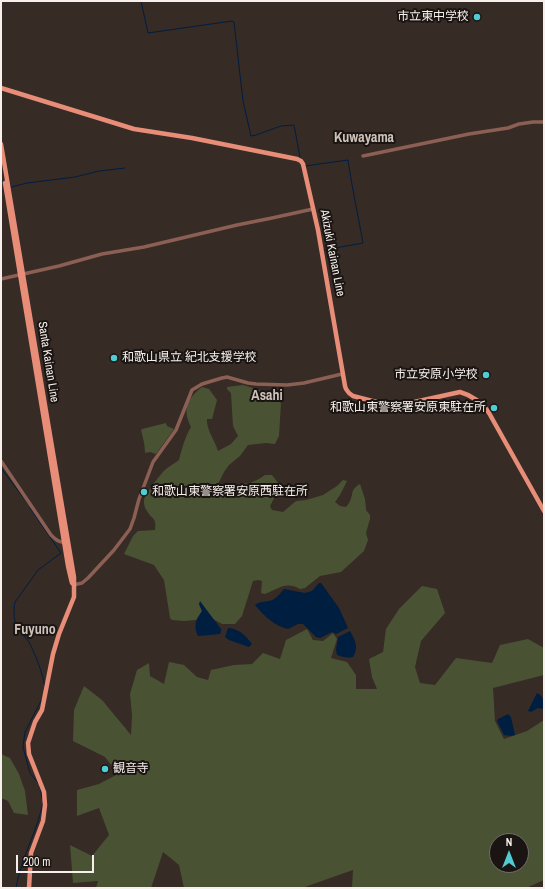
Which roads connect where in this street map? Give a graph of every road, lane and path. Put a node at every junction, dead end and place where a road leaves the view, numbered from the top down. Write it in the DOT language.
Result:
graph roads {
  1 [pos="1,88"];
  2 [pos="544,122"];
  3 [pos="1,144"];
  4 [pos="363,156"];
  5 [pos="1,161"];
  6 [pos="314,209"];
  7 [pos="22,275"];
  8 [pos="1,279"];
  9 [pos="342,374"];
  10 [pos="1,461"];
  11 [pos="544,512"];
  12 [pos="66,542"];
  13 [pos="73,585"];
  14 [pos="29,888"];
  1 -- 6 [label="main road, Akizuki Kainan Line"];
  2 -- 4 [label="street"];
  3 -- 7 [label="main road, Santa Kainan Line"];
  5 -- 7 [label="main road, Santa Kainan Line"];
  6 -- 7 [label="street"];
  6 -- 9 [label="main road, Akizuki Kainan Line"];
  7 -- 8 [label="street"];
  7 -- 12 [label="main road, Santa Kainan Line"];
  9 -- 11 [label="main road, Akizuki Kainan Line"];
  9 -- 13 [label="street"];
  10 -- 12 [label="street"];
  12 -- 13 [label="main road, Santa Kainan Line"];
  13 -- 14 [label="main road, Santa Kainan Line"];
}
